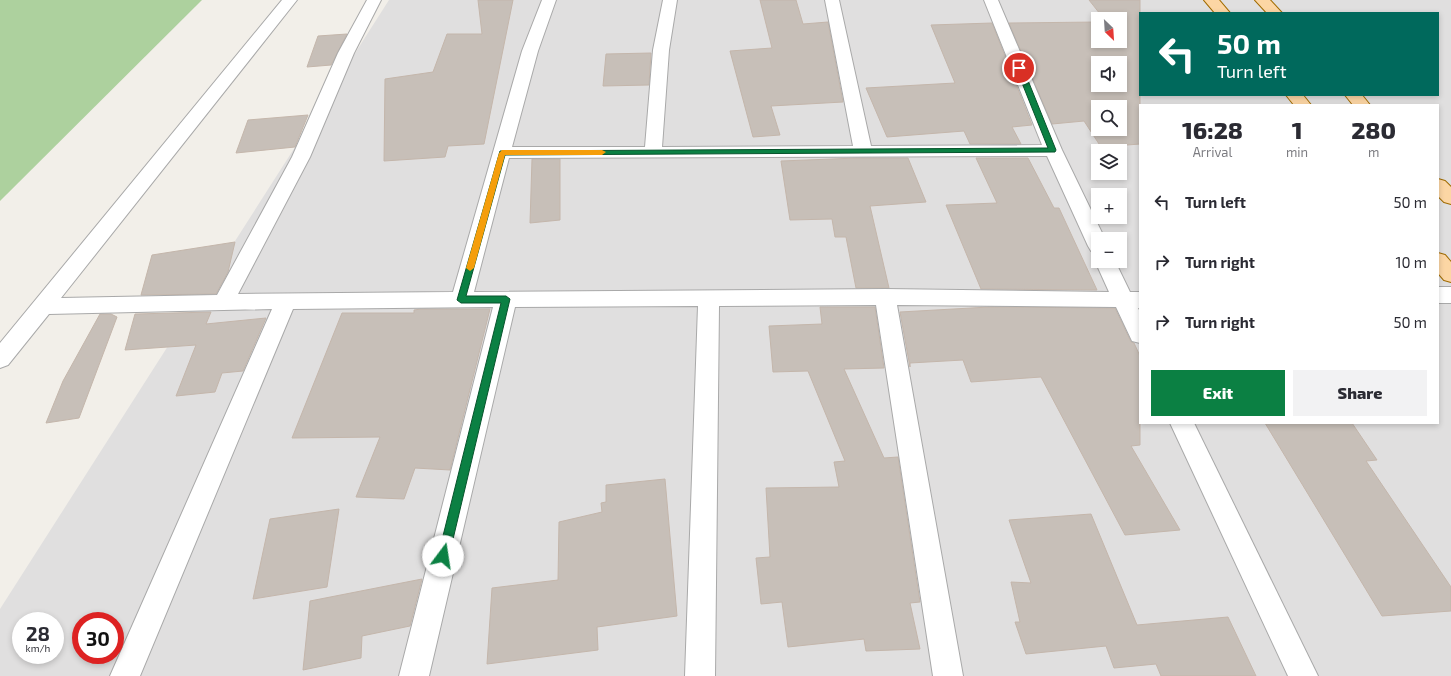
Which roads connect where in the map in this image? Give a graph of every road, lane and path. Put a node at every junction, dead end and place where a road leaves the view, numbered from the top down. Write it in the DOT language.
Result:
graph roads {
  1 [pos="290,0"];
  2 [pos="374,0"];
  3 [pos="549,0"];
  4 [pos="670,0"];
  5 [pos="832,0"];
  6 [pos="991,0"];
  7 [pos="1211,0"];
  8 [pos="1262,0"];
  9 [pos="1222,12"];
  10 [pos="1274,12"];
  11 [pos="1295,96"];
  12 [pos="1354,96"];
  13 [pos="1302,104"];
  14 [pos="1361,104"];
  15 [pos="1053,150"];
  16 [pos="863,151"];
  17 [pos="653,152"];
  18 [pos="502,153"];
  19 [pos="1439,186"];
  20 [pos="1451,198"];
  21 [pos="1091,232"];
  22 [pos="1439,261"];
  23 [pos="1110,268"];
  24 [pos="1451,275"];
  25 [pos="1439,295"];
  26 [pos="1451,295"];
  27 [pos="885,297"];
  28 [pos="709,298"];
  29 [pos="506,299"];
  30 [pos="461,300"];
  31 [pos="286,301"];
  32 [pos="1132,301"];
  33 [pos="223,303"];
  34 [pos="42,306"];
  35 [pos="1139,331"];
  36 [pos="0,359"];
  37 [pos="1182,424"];
  38 [pos="125,676"];
  39 [pos="414,676"];
  40 [pos="700,676"];
  41 [pos="948,676"];
  42 [pos="1303,676"];
  1 -- 34 [label="street"];
  2 -- 33 [label="street"];
  3 -- 18 [label="street"];
  4 -- 17 [label="street"];
  5 -- 16 [label="street"];
  6 -- 15 [label="street"];
  7 -- 9 [label="main road"];
  8 -- 10 [label="main road"];
  11 -- 13 [label="main road"];
  12 -- 14 [label="main road"];
  15 -- 16 [label="street"];
  15 -- 21 [label="street"];
  16 -- 17 [label="street"];
  17 -- 18 [label="street"];
  18 -- 30 [label="street"];
  19 -- 20 [label="main road"];
  22 -- 24 [label="main road"];
  23 -- 32 [label="street"];
  25 -- 26 [label="street"];
  27 -- 28 [label="street"];
  27 -- 32 [label="street"];
  27 -- 41 [label="street"];
  28 -- 29 [label="street"];
  28 -- 40 [label="street"];
  29 -- 30 [label="street"];
  29 -- 39 [label="street"];
  30 -- 31 [label="street"];
  31 -- 33 [label="street"];
  31 -- 38 [label="street"];
  32 -- 35 [label="street"];
  33 -- 34 [label="street"];
  34 -- 36 [label="street"];
  37 -- 42 [label="street"];
}
